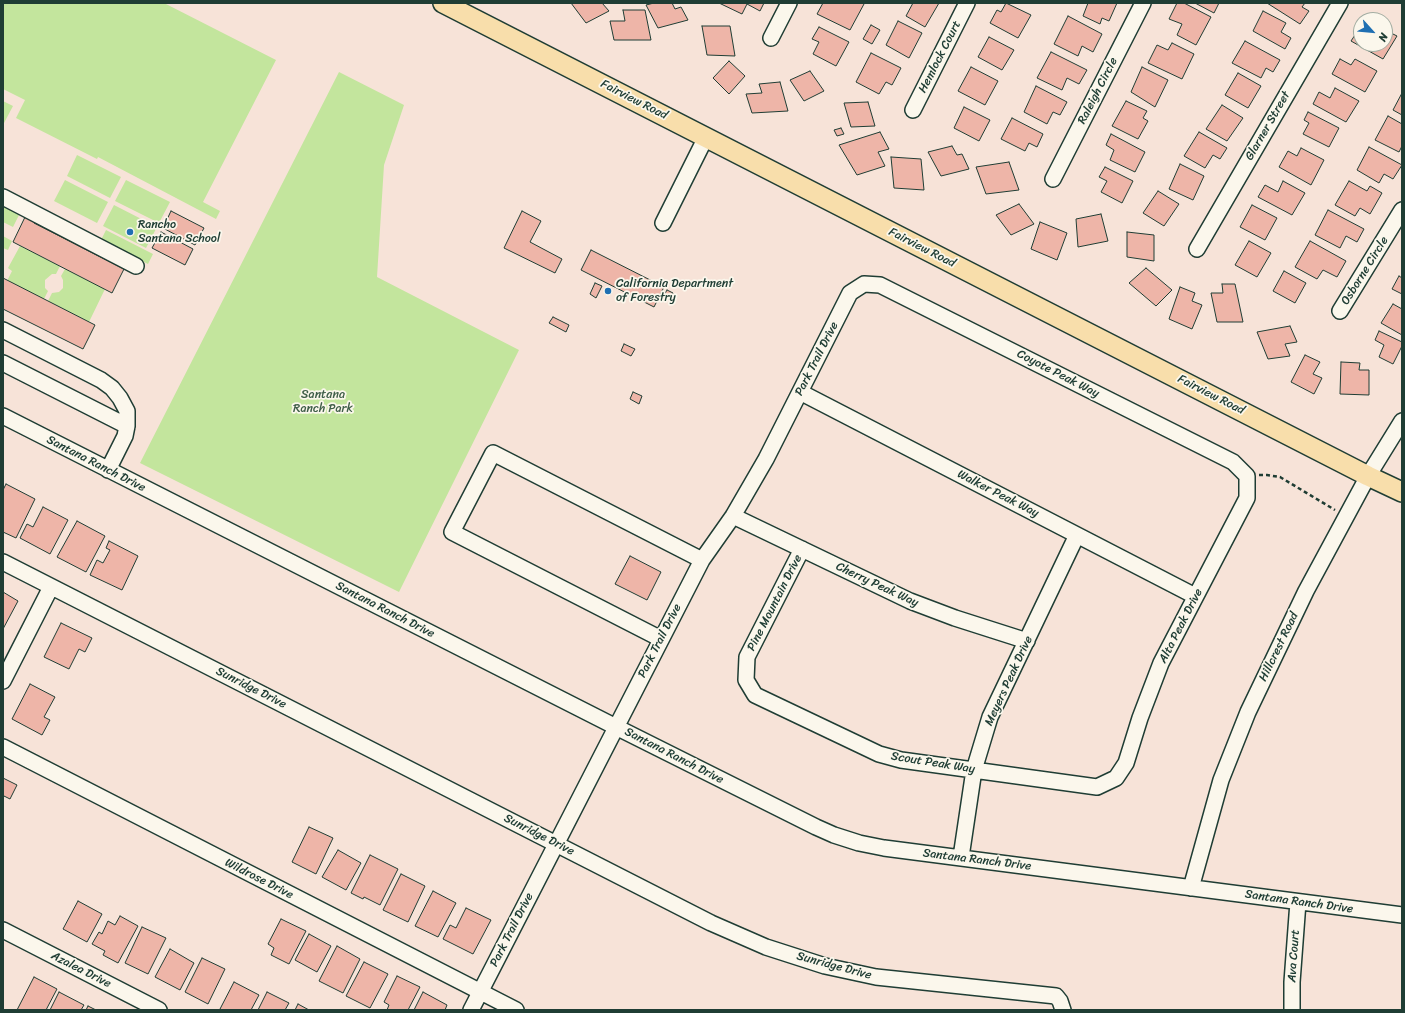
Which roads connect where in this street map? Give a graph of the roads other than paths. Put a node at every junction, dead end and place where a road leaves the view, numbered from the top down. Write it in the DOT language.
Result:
graph roads {
  1 [pos="443,3"];
  2 [pos="789,3"];
  3 [pos="968,3"];
  4 [pos="1143,3"];
  5 [pos="1340,3"];
  6 [pos="771,38"];
  7 [pos="913,110"];
  8 [pos="706,137"];
  9 [pos="1053,180"];
  10 [pos="3,197"];
  11 [pos="1402,210"];
  12 [pos="663,223"];
  13 [pos="1197,248"];
  14 [pos="136,266"];
  15 [pos="864,284"];
  16 [pos="1340,311"];
  17 [pos="3,330"];
  18 [pos="3,363"];
  19 [pos="800,392"];
  20 [pos="3,416"];
  21 [pos="1402,421"];
  22 [pos="127,426"];
  23 [pos="108,470"];
  24 [pos="1247,476"];
  25 [pos="1368,476"];
  26 [pos="1402,492"];
  27 [pos="733,516"];
  28 [pos="1077,535"];
  29 [pos="802,549"];
  30 [pos="702,560"];
  31 [pos="3,562"];
  32 [pos="51,587"];
  33 [pos="1195,596"];
  34 [pos="661,640"];
  35 [pos="1027,641"];
  36 [pos="746,680"];
  37 [pos="3,681"];
  38 [pos="616,727"];
  39 [pos="3,748"];
  40 [pos="974,770"];
  41 [pos="1116,778"];
  42 [pos="556,844"];
  43 [pos="961,858"];
  44 [pos="1191,888"];
  45 [pos="1298,902"];
  46 [pos="1402,915"];
  47 [pos="3,930"];
  48 [pos="480,993"];
  49 [pos="159,1010"];
  50 [pos="471,1010"];
  51 [pos="516,1010"];
  52 [pos="1063,1010"];
  53 [pos="1292,1010"];
  1 -- 8 [label="main road, Fairview Road"];
  2 -- 6 [label="street"];
  3 -- 7 [label="street, Hemlock Court"];
  4 -- 9 [label="street, Raleigh Circle"];
  5 -- 13 [label="street, Glarner Street"];
  8 -- 12 [label="street"];
  8 -- 25 [label="main road, Fairview Road"];
  10 -- 14 [label="street"];
  11 -- 16 [label="street, Osborne Circle"];
  15 -- 19 [label="street, Park Trail Drive"];
  15 -- 24 [label="street, Coyote Peak Way"];
  17 -- 22 [label="street"];
  18 -- 22 [label="street"];
  19 -- 27 [label="street, Park Trail Drive"];
  19 -- 28 [label="street, Walker Peak Way"];
  20 -- 23 [label="street, Santana Ranch Drive"];
  21 -- 25 [label="street, Hillcrest Road"];
  22 -- 23 [label="street"];
  23 -- 38 [label="street, Santana Ranch Drive"];
  24 -- 33 [label="street, Alta Peak Drive"];
  25 -- 26 [label="main road, Fairview Road"];
  25 -- 44 [label="street, Hillcrest Road"];
  27 -- 29 [label="street, Cherry Peak Way"];
  27 -- 30 [label="street, Park Trail Drive"];
  28 -- 33 [label="street, Walker Peak Way"];
  28 -- 35 [label="street, Meyers Peak Drive"];
  29 -- 35 [label="street, Cherry Peak Way"];
  29 -- 36 [label="street, Pine Mountain Drive"];
  30 -- 34 [label="street, Park Trail Drive"];
  30 -- 34 [label="street"];
  31 -- 32 [label="street, Sunridge Drive"];
  32 -- 37 [label="street"];
  32 -- 42 [label="street, Sunridge Drive"];
  33 -- 41 [label="street, Alta Peak Drive"];
  34 -- 38 [label="street, Park Trail Drive"];
  35 -- 40 [label="street, Meyers Peak Drive"];
  36 -- 40 [label="street, Scout Peak Way"];
  38 -- 42 [label="street, Park Trail Drive"];
  38 -- 43 [label="street, Santana Ranch Drive"];
  39 -- 48 [label="street, Wildrose Drive"];
  40 -- 41 [label="street, Scout Peak Way"];
  40 -- 43 [label="street, Meyers Peak Drive"];
  42 -- 48 [label="street, Park Trail Drive"];
  42 -- 52 [label="street, Sunridge Drive"];
  43 -- 44 [label="street, Santana Ranch Drive"];
  44 -- 45 [label="street, Santana Ranch Drive"];
  45 -- 46 [label="street, Santana Ranch Drive"];
  45 -- 53 [label="street, Ava Court"];
  47 -- 49 [label="street, Azalea Drive"];
  48 -- 50 [label="street, Park Trail Drive"];
  48 -- 51 [label="street, Wildrose Drive"];
}
